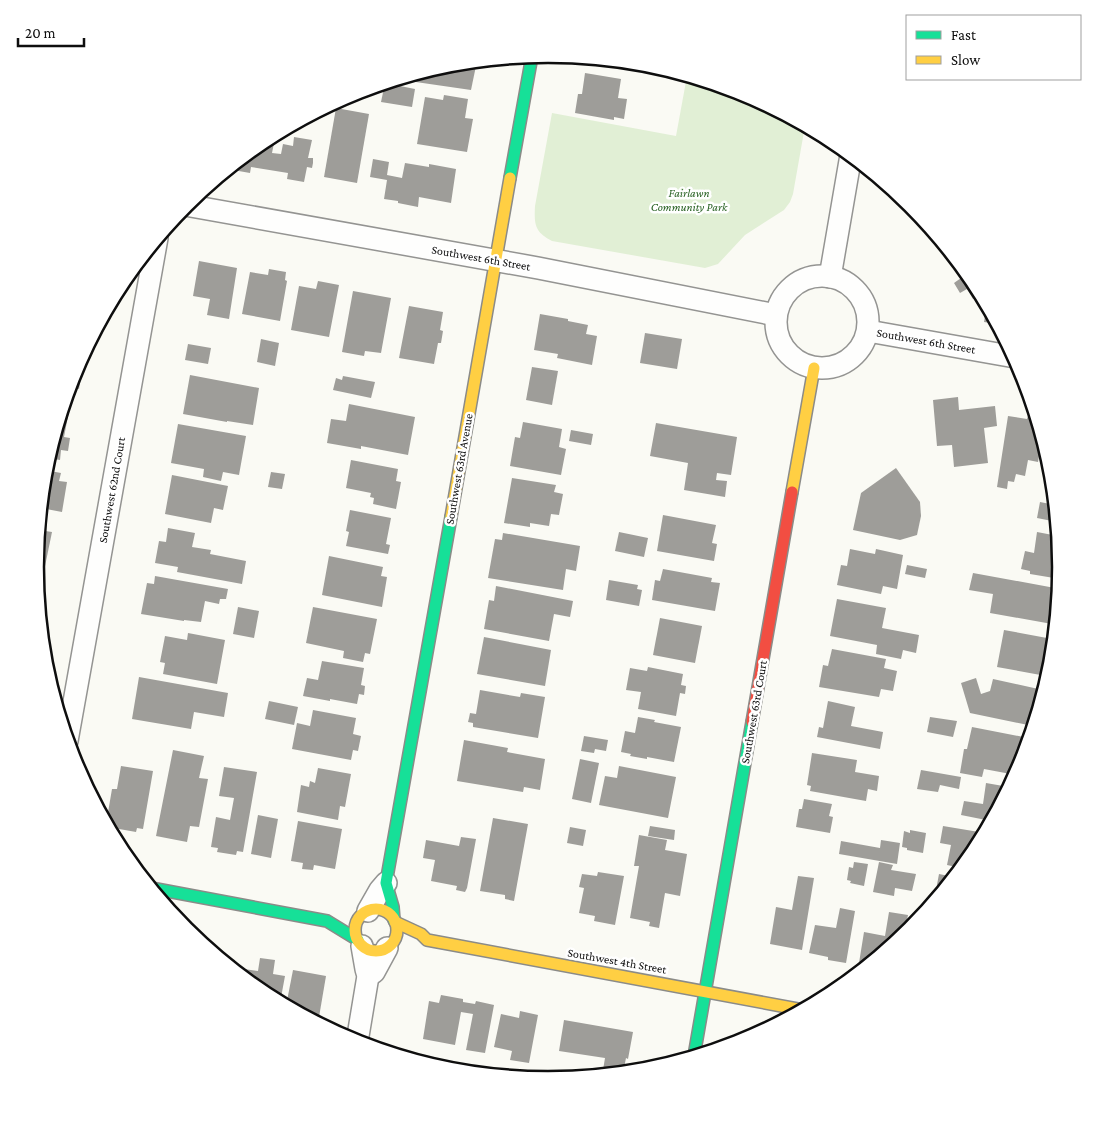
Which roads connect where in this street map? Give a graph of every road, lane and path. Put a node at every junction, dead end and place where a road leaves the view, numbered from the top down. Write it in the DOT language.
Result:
graph roads {
  1 [pos="531,64"];
  2 [pos="850,163"];
  3 [pos="195,207"];
  4 [pos="154,252"];
  5 [pos="496,261"];
  6 [pos="830,277"];
  7 [pos="776,315"];
  8 [pos="868,331"];
  9 [pos="1005,355"];
  10 [pos="814,368"];
  11 [pos="70,725"];
  12 [pos="386,883"];
  13 [pos="161,890"];
  14 [pos="366,912"];
  15 [pos="327,921"];
  16 [pos="395,921"];
  17 [pos="360,943"];
  18 [pos="393,947"];
  19 [pos="368,976"];
  20 [pos="705,992"];
  21 [pos="792,1008"];
  22 [pos="358,1034"];
  23 [pos="695,1049"];
  1 -- 5 [label="street, Southwest 63rd Avenue"];
  2 -- 6 [label="street"];
  3 -- 5 [label="street, Southwest 6th Street"];
  4 -- 11 [label="street, Southwest 62nd Court"];
  5 -- 7 [label="street, Southwest 6th Street"];
  5 -- 12 [label="street, Southwest 63rd Avenue"];
  6 -- 7 [label="street"];
  6 -- 8 [label="street"];
  7 -- 10 [label="street"];
  8 -- 9 [label="street, Southwest 6th Street"];
  8 -- 10 [label="street"];
  10 -- 20 [label="street, Southwest 63rd Court"];
  12 -- 14 [label="street, Southwest 63rd Avenue"];
  12 -- 16 [label="street, Southwest 63rd Avenue"];
  13 -- 15 [label="street"];
  14 -- 15 [label="street, Southwest 4th Street"];
  14 -- 16 [label="street, Southwest 4th Street"];
  14 -- 17 [label="street"];
  15 -- 17 [label="street"];
  16 -- 18 [label="street"];
  16 -- 20 [label="street, Southwest 4th Street"];
  17 -- 18 [label="street"];
  17 -- 19 [label="street"];
  18 -- 19 [label="street"];
  19 -- 22 [label="street"];
  20 -- 21 [label="street, Southwest 4th Street"];
  20 -- 23 [label="street, Southwest 63rd Court"];
}
